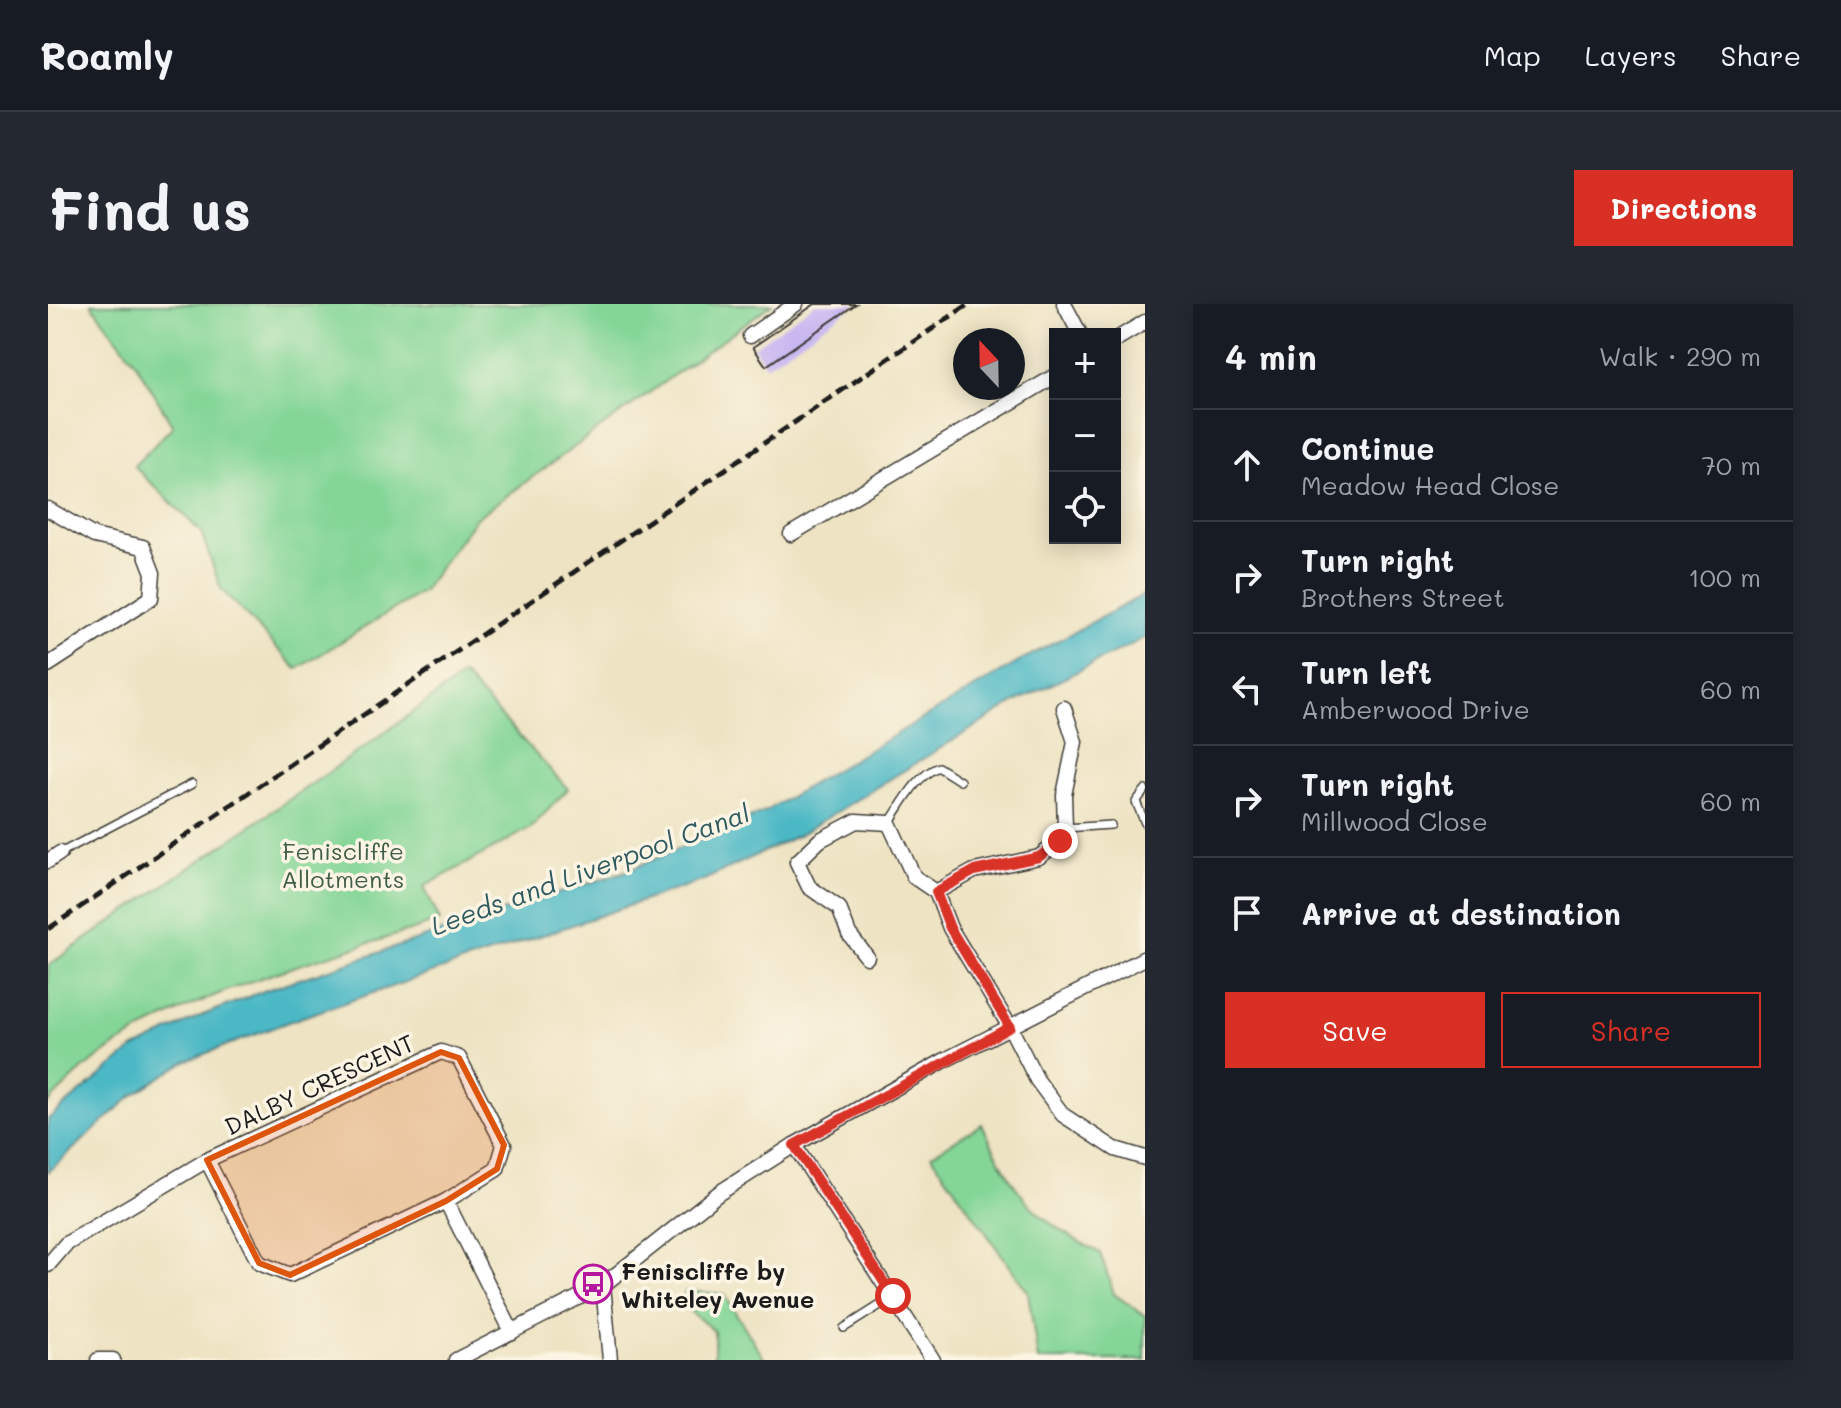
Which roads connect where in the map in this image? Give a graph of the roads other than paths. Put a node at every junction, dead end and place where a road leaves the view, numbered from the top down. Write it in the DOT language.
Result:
graph roads {
  1 [pos="796,304"];
  2 [pos="1064,304"];
  3 [pos="1145,322"];
  4 [pos="1077,328"];
  5 [pos="750,336"];
  6 [pos="1121,336"];
  7 [pos="1049,380"];
  8 [pos="48,509"];
  9 [pos="791,534"];
  10 [pos="48,665"];
  11 [pos="1064,708"];
  12 [pos="960,781"];
  13 [pos="192,784"];
  14 [pos="1145,790"];
  15 [pos="889,823"];
  16 [pos="1145,823"];
  17 [pos="1111,825"];
  18 [pos="1065,828"];
  19 [pos="54,857"];
  20 [pos="936,892"];
  21 [pos="867,957"];
  22 [pos="1145,958"];
  23 [pos="1010,1027"];
  24 [pos="794,1145"];
  25 [pos="1145,1158"];
  26 [pos="207,1160"];
  27 [pos="446,1201"];
  28 [pos="48,1265"];
  29 [pos="603,1285"];
  30 [pos="893,1296"];
  31 [pos="844,1328"];
  32 [pos="512,1332"];
  33 [pos="98,1360"];
  34 [pos="113,1360"];
  35 [pos="456,1360"];
  36 [pos="610,1360"];
  37 [pos="933,1360"];
  1 -- 5 [label="street"];
  2 -- 4 [label="street"];
  3 -- 6 [label="street"];
  7 -- 9 [label="street"];
  8 -- 10 [label="street"];
  11 -- 18 [label="street"];
  12 -- 15 [label="lane"];
  13 -- 19 [label="lane"];
  14 -- 16 [label="lane"];
  15 -- 20 [label="street"];
  15 -- 21 [label="street"];
  17 -- 18 [label="lane"];
  18 -- 20 [label="street"];
  20 -- 23 [label="street"];
  22 -- 23 [label="street"];
  23 -- 24 [label="street"];
  23 -- 25 [label="street"];
  24 -- 29 [label="street"];
  24 -- 30 [label="street"];
  26 -- 27 [label="street, DALBY CRESCENT"];
  26 -- 27 [label="street, DALBY CRESCENT"];
  26 -- 28 [label="street, DALBY CRESCENT"];
  27 -- 32 [label="street"];
  29 -- 32 [label="street"];
  29 -- 36 [label="street"];
  30 -- 31 [label="lane"];
  30 -- 37 [label="street"];
  32 -- 35 [label="street"];
  33 -- 34 [label="street"];
}
